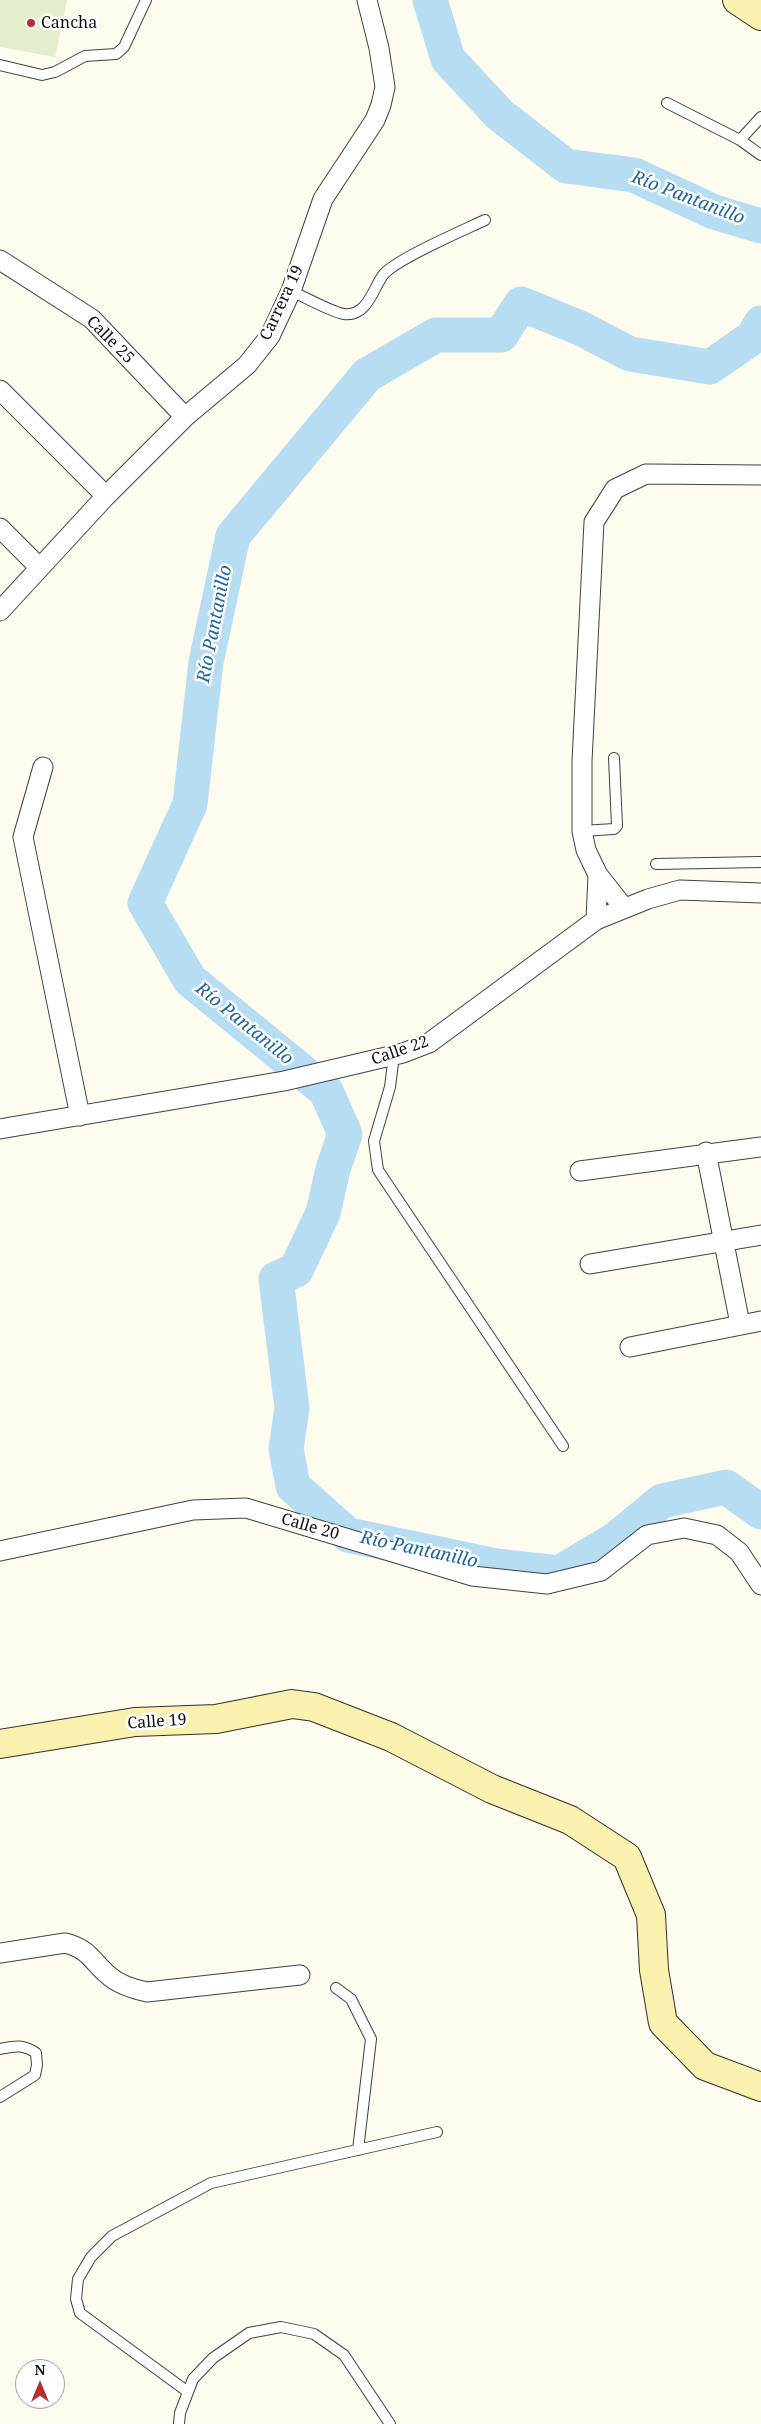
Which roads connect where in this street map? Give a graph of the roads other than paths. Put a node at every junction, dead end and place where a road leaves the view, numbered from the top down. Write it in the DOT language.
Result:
graph roads {
  1 [pos="146,0"];
  2 [pos="367,0"];
  3 [pos="738,0"];
  4 [pos="761,16"];
  5 [pos="0,64"];
  6 [pos="667,103"];
  7 [pos="761,117"];
  8 [pos="740,140"];
  9 [pos="761,155"];
  10 [pos="485,220"];
  11 [pos="0,260"];
  12 [pos="291,291"];
  13 [pos="0,390"];
  14 [pos="185,417"];
  15 [pos="761,475"];
  16 [pos="106,496"];
  17 [pos="0,528"];
  18 [pos="39,567"];
  19 [pos="0,610"];
  20 [pos="614,758"];
  21 [pos="43,768"];
  22 [pos="582,831"];
  23 [pos="761,862"];
  24 [pos="656,864"];
  25 [pos="598,875"];
  26 [pos="761,893"];
  27 [pos="624,908"];
  28 [pos="596,920"];
  29 [pos="394,1055"];
  30 [pos="80,1116"];
  31 [pos="0,1130"];
  32 [pos="761,1147"];
  33 [pos="706,1152"];
  34 [pos="580,1171"];
  35 [pos="761,1235"];
  36 [pos="724,1241"];
  37 [pos="590,1264"];
  38 [pos="761,1321"];
  39 [pos="740,1324"];
  40 [pos="630,1348"];
  41 [pos="563,1446"];
  42 [pos="0,1551"];
  43 [pos="761,1585"];
  44 [pos="0,1744"];
  45 [pos="0,1953"];
  46 [pos="300,1975"];
  47 [pos="336,1988"];
  48 [pos="0,2049"];
  49 [pos="761,2088"];
  50 [pos="0,2097"];
  51 [pos="437,2132"];
  52 [pos="358,2150"];
  53 [pos="188,2392"];
  54 [pos="179,2424"];
  55 [pos="390,2424"];
  1 -- 5 [label="lane"];
  2 -- 12 [label="street, Carrera 19"];
  3 -- 4 [label="street"];
  6 -- 8 [label="lane"];
  7 -- 8 [label="lane"];
  8 -- 9 [label="lane"];
  10 -- 12 [label="lane"];
  11 -- 14 [label="street, Calle 25"];
  12 -- 14 [label="street, Carrera 19"];
  13 -- 16 [label="street"];
  14 -- 16 [label="street, Carrera 19"];
  15 -- 22 [label="street"];
  16 -- 18 [label="street, Carrera 19"];
  17 -- 18 [label="street"];
  18 -- 19 [label="street, Carrera 19"];
  20 -- 22 [label="lane"];
  21 -- 30 [label="street"];
  22 -- 25 [label="street"];
  23 -- 24 [label="lane"];
  25 -- 27 [label="street"];
  25 -- 28 [label="street"];
  26 -- 27 [label="street, Calle 22"];
  27 -- 28 [label="street, Calle 22"];
  28 -- 29 [label="street, Calle 22"];
  29 -- 30 [label="street, Calle 22"];
  29 -- 41 [label="lane"];
  30 -- 31 [label="street, Calle 22"];
  32 -- 33 [label="street"];
  33 -- 34 [label="street"];
  33 -- 36 [label="street"];
  35 -- 36 [label="street"];
  36 -- 37 [label="street"];
  36 -- 39 [label="street"];
  38 -- 39 [label="street"];
  39 -- 40 [label="street"];
  42 -- 43 [label="street, Calle 20"];
  44 -- 49 [label="street, Calle 19"];
  45 -- 46 [label="street"];
  47 -- 52 [label="lane"];
  48 -- 50 [label="lane"];
  51 -- 52 [label="lane"];
  52 -- 53 [label="lane"];
  53 -- 54 [label="lane"];
  53 -- 55 [label="lane"];
}
